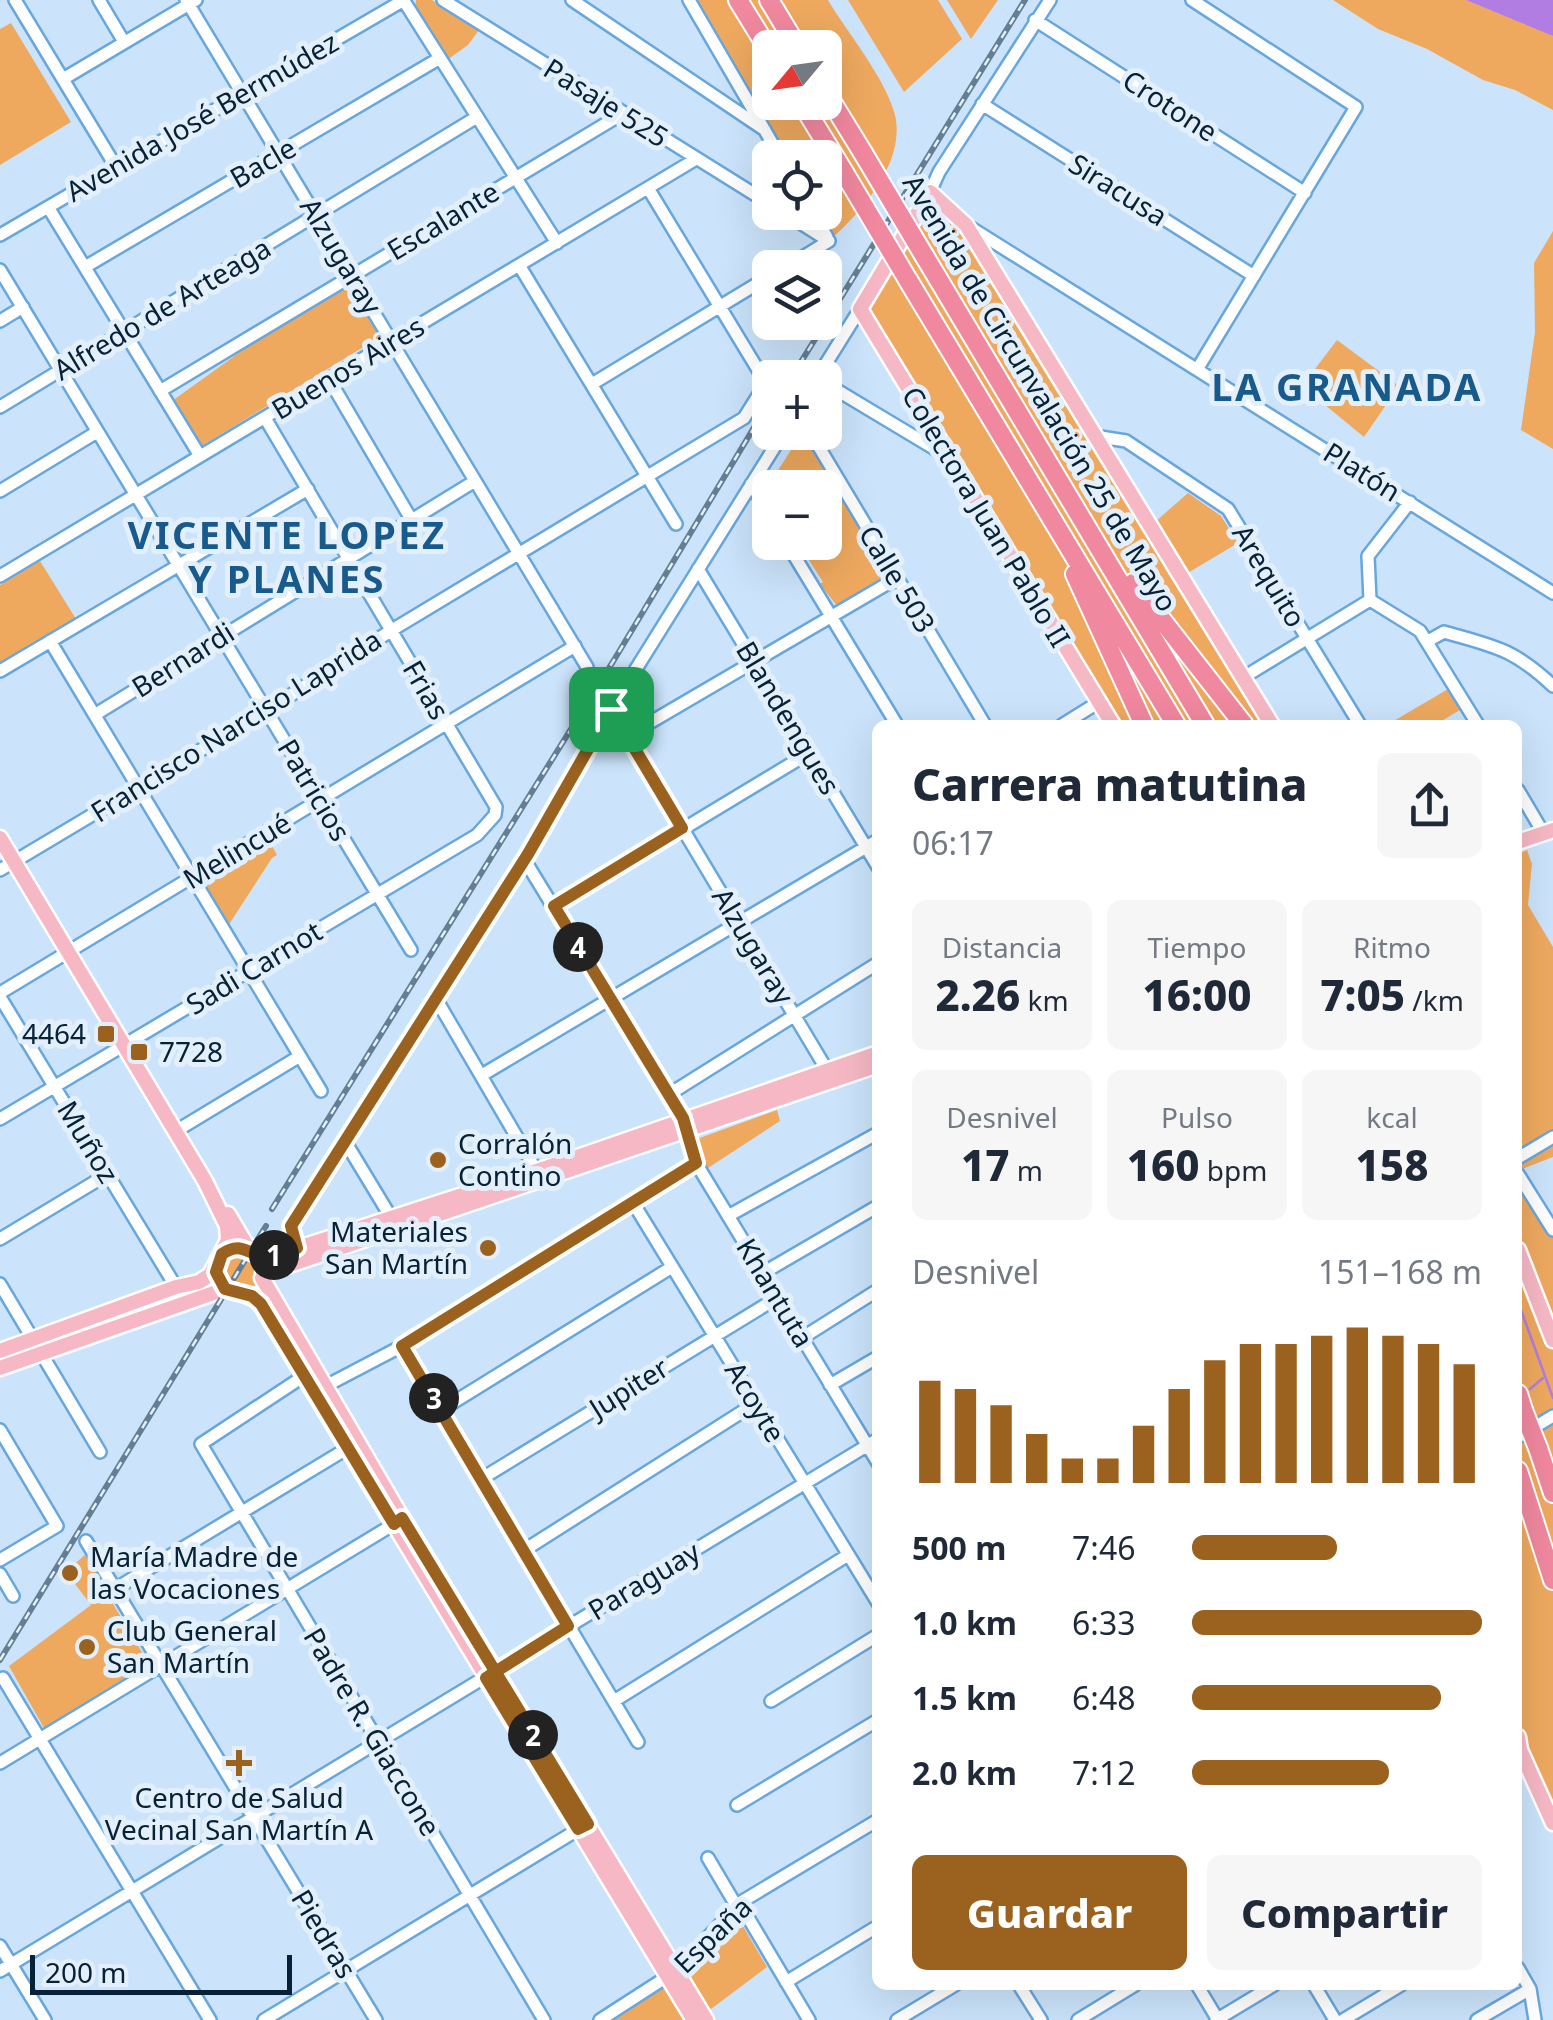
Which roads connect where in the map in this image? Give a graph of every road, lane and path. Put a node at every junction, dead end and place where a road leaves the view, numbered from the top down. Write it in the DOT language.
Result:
graph roads {
  1 [pos="15,0"];
  2 [pos="98,0"];
  3 [pos="404,0"];
  4 [pos="443,0"];
  5 [pos="572,0"];
  6 [pos="688,0"];
  7 [pos="738,0"];
  8 [pos="769,0"];
  9 [pos="1050,0"];
  10 [pos="1192,0"];
  11 [pos="191,2"];
  12 [pos="1034,20"];
  13 [pos="756,30"];
  14 [pos="787,30"];
  15 [pos="124,42"];
  16 [pos="440,58"];
  17 [pos="63,79"];
  18 [pos="243,94"];
  19 [pos="982,104"];
  20 [pos="622,114"];
  21 [pos="477,117"];
  22 [pos="842,119"];
  23 [pos="812,120"];
  24 [pos="765,130"];
  25 [pos="771,140"];
  26 [pos="279,154"];
  27 [pos="696,159"];
  28 [pos="116,167"];
  29 [pos="516,177"];
  30 [pos="648,188"];
  31 [pos="930,192"];
  32 [pos="752,193"];
  33 [pos="1304,193"];
  34 [pos="48,207"];
  35 [pos="316,216"];
  36 [pos="966,225"];
  37 [pos="812,230"];
  38 [pos="823,230"];
  39 [pos="0,234"];
  40 [pos="829,241"];
  41 [pos="557,242"];
  42 [pos="814,250"];
  43 [pos="520,265"];
  44 [pos="85,267"];
  45 [pos="0,270"];
  46 [pos="352,276"];
  47 [pos="1254,276"];
  48 [pos="752,287"];
  49 [pos="23,307"];
  50 [pos="720,307"];
  51 [pos="860,309"];
  52 [pos="0,321"];
  53 [pos="123,330"];
  54 [pos="392,342"];
  55 [pos="827,360"];
  56 [pos="1198,368"];
  57 [pos="60,371"];
  58 [pos="329,380"];
  59 [pos="592,384"];
  60 [pos="160,391"];
  61 [pos="842,393"];
  62 [pos="0,407"];
  63 [pos="265,418"];
  64 [pos="97,432"];
  65 [pos="1094,436"];
  66 [pos="1007,440"];
  67 [pos="821,450"];
  68 [pos="200,456"];
  69 [pos="950,458"];
  70 [pos="648,478"];
  71 [pos="475,480"];
  72 [pos="752,484"];
  73 [pos="308,489"];
  74 [pos="0,491"];
  75 [pos="137,494"];
  76 [pos="1410,502"];
  77 [pos="1079,511"];
  78 [pos="412,519"];
  79 [pos="676,524"];
  80 [pos="520,555"];
  81 [pos="348,556"];
  82 [pos="797,560"];
  83 [pos="178,565"];
  84 [pos="698,569"];
  85 [pos="0,576"];
  86 [pos="897,578"];
  87 [pos="1553,593"];
  88 [pos="1370,600"];
  89 [pos="830,615"];
  90 [pos="392,630"];
  91 [pos="220,638"];
  92 [pos="1306,638"];
  93 [pos="50,641"];
  94 [pos="1428,641"];
  95 [pos="575,646"];
  96 [pos="752,660"];
  97 [pos="587,667"];
  98 [pos="0,671"];
  99 [pos="1244,677"];
  100 [pos="1553,686"];
  101 [pos="1099,702"];
  102 [pos="611,709"];
  103 [pos="266,712"];
  104 [pos="96,714"];
  105 [pos="894,720"];
  106 [pos="983,720"];
  107 [pos="1070,720"];
  108 [pos="1110,720"];
  109 [pos="1142,720"];
  110 [pos="1173,720"];
  111 [pos="1202,720"];
  112 [pos="1240,720"];
  113 [pos="1269,720"];
  114 [pos="1357,720"];
  115 [pos="1475,720"];
  116 [pos="446,724"];
  117 [pos="626,736"];
  118 [pos="809,753"];
  119 [pos="139,787"];
  120 [pos="1522,796"];
  121 [pos="321,802"];
  122 [pos="496,807"];
  123 [pos="682,828"];
  124 [pos="1548,832"];
  125 [pos="0,838"];
  126 [pos="1522,841"];
  127 [pos="872,844"];
  128 [pos="866,847"];
  129 [pos="872,857"];
  130 [pos="524,859"];
  131 [pos="14,862"];
  132 [pos="0,870"];
  133 [pos="193,878"];
  134 [pos="378,894"];
  135 [pos="554,906"];
  136 [pos="738,922"];
  137 [pos="412,950"];
  138 [pos="67,952"];
  139 [pos="872,967"];
  140 [pos="249,972"];
  141 [pos="0,995"];
  142 [pos="436,997"];
  143 [pos="609,999"];
  144 [pos="794,1014"];
  145 [pos="124,1045"];
  146 [pos="300,1056"];
  147 [pos="872,1063"];
  148 [pos="482,1075"];
  149 [pos="830,1075"];
  150 [pos="54,1086"];
  151 [pos="321,1091"];
  152 [pos="668,1095"];
  153 [pos="0,1119"];
  154 [pos="686,1123"];
  155 [pos="176,1132"];
  156 [pos="872,1136"];
  157 [pos="1553,1136"];
  158 [pos="346,1143"];
  159 [pos="1522,1155"];
  160 [pos="696,1163"];
  161 [pos="108,1174"];
  162 [pos="540,1176"];
  163 [pos="1522,1180"];
  164 [pos="204,1181"];
  165 [pos="632,1200"];
  166 [pos="872,1209"];
  167 [pos="728,1216"];
  168 [pos="394,1223"];
  169 [pos="1553,1230"];
  170 [pos="0,1239"];
  171 [pos="297,1248"];
  172 [pos="252,1252"];
  173 [pos="219,1260"];
  174 [pos="1522,1260"];
  175 [pos="672,1267"];
  176 [pos="763,1273"];
  177 [pos="262,1276"];
  178 [pos="0,1284"];
  179 [pos="176,1287"];
  180 [pos="225,1289"];
  181 [pos="242,1294"];
  182 [pos="872,1294"];
  183 [pos="778,1298"];
  184 [pos="714,1335"];
  185 [pos="802,1338"];
  186 [pos="34,1339"];
  187 [pos="1553,1340"];
  188 [pos="402,1346"];
  189 [pos="0,1350"];
  190 [pos="42,1354"];
  191 [pos="872,1360"];
  192 [pos="0,1368"];
  193 [pos="309,1373"];
  194 [pos="830,1385"];
  195 [pos="319,1389"];
  196 [pos="756,1404"];
  197 [pos="1522,1407"];
  198 [pos="441,1410"];
  199 [pos="1553,1416"];
  200 [pos="0,1430"];
  201 [pos="1522,1435"];
  202 [pos="872,1442"];
  203 [pos="348,1448"];
  204 [pos="100,1452"];
  205 [pos="481,1479"];
  206 [pos="1522,1483"];
  207 [pos="804,1484"];
  208 [pos="1553,1493"];
  209 [pos="242,1512"];
  210 [pos="398,1521"];
  211 [pos="86,1541"];
  212 [pos="523,1551"];
  213 [pos="848,1555"];
  214 [pos="0,1560"];
  215 [pos="0,1574"];
  216 [pos="1553,1580"];
  217 [pos="287,1588"];
  218 [pos="115,1589"];
  219 [pos="872,1593"];
  220 [pos="13,1596"];
  221 [pos="568,1626"];
  222 [pos="872,1639"];
  223 [pos="161,1665"];
  224 [pos="490,1675"];
  225 [pos="4,1678"];
  226 [pos="614,1701"];
  227 [pos="770,1701"];
  228 [pos="872,1724"];
  229 [pos="40,1739"];
  230 [pos="379,1742"];
  231 [pos="638,1742"];
  232 [pos="1522,1755"];
  233 [pos="0,1764"];
  234 [pos="737,1805"];
  235 [pos="254,1818"];
  236 [pos="1553,1823"];
  237 [pos="872,1824"];
  238 [pos="583,1826"];
  239 [pos="708,1858"];
  240 [pos="132,1891"];
  241 [pos="470,1895"];
  242 [pos="738,1905"];
  243 [pos="872,1930"];
  244 [pos="0,1946"];
  245 [pos="6,1968"];
  246 [pos="346,1970"];
  247 [pos="672,1974"];
  248 [pos="1522,1975"];
  249 [pos="786,1982"];
  250 [pos="1530,1989"];
  251 [pos="947,1990"];
  252 [pos="1023,1990"];
  253 [pos="1127,1990"];
  254 [pos="1200,1990"];
  255 [pos="1266,1990"];
  256 [pos="1317,1990"];
  257 [pos="1393,1990"];
  258 [pos="45,2020"];
  259 [pos="210,2020"];
  260 [pos="264,2020"];
  261 [pos="376,2020"];
  262 [pos="544,2020"];
  263 [pos="600,2020"];
  264 [pos="694,2020"];
  265 [pos="706,2020"];
  266 [pos="809,2020"];
  267 [pos="897,2020"];
  268 [pos="1041,2020"];
  269 [pos="1078,2020"];
  270 [pos="1217,2020"];
  271 [pos="1335,2020"];
  272 [pos="1343,2020"];
  273 [pos="1478,2020"];
  274 [pos="1535,2020"];
  1 -- 17 [label="street"];
  2 -- 15 [label="street"];
  3 -- 16 [label="street"];
  3 -- 18 [label="street, Avenida José Bermúdez"];
  4 -- 20 [label="street, Pasaje 525"];
  5 -- 24 [label="street"];
  6 -- 24 [label="street"];
  7 -- 13 [label="highway"];
  8 -- 14 [label="highway"];
  9 -- 12 [label="street"];
  10 -- 33 [label="street"];
  11 -- 15 [label="street"];
  11 -- 18 [label="street, Alzugaray"];
  12 -- 19 [label="street"];
  12 -- 33 [label="street, Crotone"];
  15 -- 17 [label="street"];
  16 -- 21 [label="street"];
  16 -- 26 [label="street, Bacle"];
  17 -- 28 [label="street"];
  18 -- 26 [label="street, Alzugaray"];
  18 -- 28 [label="street, Avenida José Bermúdez"];
  19 -- 31 [label="street"];
  19 -- 47 [label="street, Siracusa"];
  20 -- 27 [label="street, Pasaje 525"];
  20 -- 29 [label="street, Escalante"];
  21 -- 29 [label="street"];
  21 -- 35 [label="street, Alfredo de Arteaga"];
  22 -- 77 [label="highway, Avenida de Circunvalación 25 de Mayo, bridge"];
  23 -- 66 [label="highway, Avenida de Circunvalación 25 de Mayo, bridge"];
  24 -- 25 [label="street"];
  26 -- 35 [label="street, Alzugaray"];
  26 -- 44 [label="street, Bacle"];
  27 -- 30 [label="street, Buenos Aires"];
  27 -- 32 [label="street, Pasaje 525"];
  28 -- 34 [label="street, Avenida José Bermúdez"];
  29 -- 41 [label="street"];
  29 -- 46 [label="street, Escalante"];
  30 -- 41 [label="street, Buenos Aires"];
  30 -- 50 [label="street"];
  31 -- 36 [label="main road"];
  31 -- 51 [label="main road"];
  33 -- 47 [label="street"];
  34 -- 39 [label="street, Avenida José Bermúdez"];
  34 -- 44 [label="street"];
  35 -- 46 [label="street, Alzugaray"];
  35 -- 53 [label="street, Alfredo de Arteaga"];
  36 -- 56 [label="street, Platón"];
  36 -- 65 [label="main road"];
  37 -- 40 [label="street"];
  38 -- 40 [label="street"];
  40 -- 42 [label="street"];
  41 -- 43 [label="street, Buenos Aires"];
  43 -- 54 [label="street, Buenos Aires"];
  43 -- 59 [label="street"];
  44 -- 53 [label="street"];
  45 -- 49 [label="street, Patricios"];
  46 -- 54 [label="street, Alzugaray"];
  46 -- 60 [label="street, Escalante"];
  47 -- 56 [label="street"];
  48 -- 50 [label="street"];
  49 -- 52 [label="street"];
  49 -- 57 [label="street, Patricios"];
  50 -- 59 [label="street"];
  50 -- 70 [label="street, Francisco Narciso Laprida"];
  51 -- 55 [label="street"];
  51 -- 69 [label="main road, Colectora Juan Pablo II"];
  53 -- 57 [label="street, Alfredo de Arteaga"];
  53 -- 60 [label="street"];
  54 -- 58 [label="street, Buenos Aires"];
  54 -- 71 [label="street, Alzugaray"];
  56 -- 76 [label="street, Platón"];
  57 -- 62 [label="street, Alfredo de Arteaga"];
  57 -- 64 [label="street, Patricios"];
  58 -- 63 [label="street, Buenos Aires"];
  58 -- 78 [label="street"];
  59 -- 70 [label="street"];
  60 -- 68 [label="street"];
  61 -- 69 [label="street"];
  63 -- 68 [label="street, Buenos Aires"];
  63 -- 73 [label="street, Frias"];
  64 -- 74 [label="street"];
  64 -- 75 [label="street, Patricios"];
  65 -- 92 [label="street, Arequito"];
  65 -- 99 [label="main road"];
  66 -- 109 [label="highway"];
  66 -- 110 [label="highway, Avenida de Circunvalación 25 de Mayo"];
  67 -- 86 [label="street, Calle 503"];
  68 -- 75 [label="street, Buenos Aires"];
  69 -- 101 [label="main road, Colectora Juan Pablo II"];
  70 -- 79 [label="street"];
  70 -- 80 [label="street, Francisco Narciso Laprida"];
  71 -- 78 [label="street, Bernardi"];
  71 -- 80 [label="street, Alzugaray"];
  72 -- 84 [label="street"];
  73 -- 81 [label="street, Frias"];
  73 -- 83 [label="street"];
  75 -- 83 [label="street, Patricios"];
  75 -- 85 [label="street, Buenos Aires"];
  76 -- 87 [label="street, Platón"];
  76 -- 88 [label="street"];
  77 -- 111 [label="highway, Avenida de Circunvalación 25 de Mayo"];
  77 -- 112 [label="highway"];
  78 -- 81 [label="street, Bernardi"];
  80 -- 90 [label="street, Francisco Narciso Laprida"];
  80 -- 95 [label="street, Alzugaray"];
  81 -- 90 [label="street, Frias"];
  81 -- 91 [label="street, Bernardi"];
  82 -- 89 [label="street"];
  83 -- 91 [label="street, Patricios"];
  83 -- 93 [label="street"];
  84 -- 96 [label="street, Blandengues"];
  84 -- 102 [label="street"];
  86 -- 89 [label="street"];
  86 -- 106 [label="street, Calle 503"];
  88 -- 92 [label="street"];
  88 -- 94 [label="street"];
  89 -- 96 [label="street"];
  89 -- 105 [label="street"];
  90 -- 103 [label="street, Francisco Narciso Laprida"];
  90 -- 116 [label="street, Frias"];
  91 -- 103 [label="street, Patricios"];
  91 -- 104 [label="street, Bernardi"];
  92 -- 99 [label="street"];
  92 -- 114 [label="street, Arequito"];
  93 -- 98 [label="street"];
  93 -- 104 [label="street"];
  94 -- 100 [label="street"];
  94 -- 115 [label="street"];
  95 -- 97 [label="street, Alzugaray"];
  95 -- 116 [label="street, Melincué"];
  96 -- 117 [label="street"];
  96 -- 118 [label="street, Blandengues"];
  99 -- 113 [label="main road"];
  101 -- 107 [label="street"];
  101 -- 108 [label="main road, Colectora Juan Pablo II"];
  102 -- 117 [label="street, Alzugaray"];
  102 -- 130 [label="street"];
  103 -- 119 [label="street, Francisco Narciso Laprida"];
  103 -- 121 [label="street, Patricios"];
  104 -- 119 [label="street"];
  116 -- 121 [label="street, Melincué"];
  116 -- 122 [label="street, Frias"];
  117 -- 123 [label="street, Alzugaray"];
  118 -- 123 [label="street"];
  118 -- 128 [label="street, Blandengues"];
  119 -- 131 [label="street, Francisco Narciso Laprida"];
  119 -- 133 [label="street"];
  120 -- 124 [label="street"];
  121 -- 133 [label="street, Melincué"];
  121 -- 134 [label="street, Patricios"];
  122 -- 134 [label="street, Sadi Carnot"];
  123 -- 135 [label="street"];
  123 -- 136 [label="street, Alzugaray"];
  124 -- 126 [label="main road"];
  125 -- 131 [label="main road"];
  127 -- 128 [label="street"];
  128 -- 129 [label="street, Blandengues"];
  128 -- 136 [label="street"];
  130 -- 135 [label="street"];
  130 -- 142 [label="street"];
  131 -- 132 [label="street, Francisco Narciso Laprida"];
  131 -- 138 [label="main road"];
  133 -- 138 [label="street, Melincué"];
  133 -- 140 [label="street"];
  134 -- 137 [label="street, Patricios"];
  134 -- 140 [label="street, Sadi Carnot"];
  135 -- 143 [label="street"];
  136 -- 143 [label="street"];
  136 -- 144 [label="street, Alzugaray"];
  138 -- 141 [label="street, Melincué"];
  138 -- 145 [label="main road"];
  139 -- 144 [label="street"];
  140 -- 145 [label="street, Sadi Carnot"];
  140 -- 146 [label="street"];
  141 -- 150 [label="street, Muñoz"];
  142 -- 148 [label="street"];
  142 -- 158 [label="street"];
  143 -- 148 [label="street"];
  143 -- 152 [label="street"];
  144 -- 149 [label="street, Alzugaray"];
  144 -- 152 [label="street"];
  145 -- 150 [label="street, Sadi Carnot"];
  145 -- 155 [label="main road"];
  146 -- 151 [label="street"];
  146 -- 155 [label="street"];
  147 -- 149 [label="main road"];
  148 -- 162 [label="street"];
  149 -- 154 [label="main road"];
  150 -- 153 [label="street, Sadi Carnot"];
  150 -- 161 [label="street, Muñoz"];
  152 -- 154 [label="street"];
  154 -- 160 [label="street, Khantuta"];
  154 -- 162 [label="main road"];
  155 -- 164 [label="main road"];
  156 -- 167 [label="street"];
  157 -- 159 [label="street"];
  158 -- 168 [label="street"];
  158 -- 171 [label="street"];
  160 -- 165 [label="street"];
  160 -- 167 [label="street, Khantuta"];
  161 -- 170 [label="street"];
  161 -- 179 [label="street, Muñoz"];
  162 -- 168 [label="main road"];
  163 -- 169 [label="street"];
  164 -- 172 [label="main road"];
  164 -- 173 [label="main road"];
  165 -- 175 [label="street, Acoyte"];
  165 -- 188 [label="street"];
  166 -- 176 [label="street"];
  167 -- 176 [label="street, Khantuta"];
  168 -- 171 [label="main road"];
  168 -- 177 [label="main road"];
  171 -- 172 [label="main road"];
  172 -- 173 [label="main road"];
  172 -- 177 [label="main road"];
  173 -- 179 [label="main road"];
  173 -- 180 [label="main road"];
  174 -- 187 [label="main road"];
  175 -- 184 [label="street, Acoyte"];
  175 -- 198 [label="street"];
  176 -- 183 [label="street, Khantuta"];
  177 -- 181 [label="main road"];
  177 -- 193 [label="main road"];
  178 -- 186 [label="street"];
  179 -- 186 [label="main road"];
  180 -- 181 [label="main road"];
  180 -- 190 [label="main road"];
  181 -- 193 [label="main road"];
  182 -- 185 [label="street"];
  183 -- 184 [label="street, Jupiter"];
  183 -- 185 [label="street, Khantuta"];
  184 -- 196 [label="street, Acoyte"];
  184 -- 205 [label="street, Jupiter"];
  185 -- 194 [label="street, Khantuta"];
  186 -- 189 [label="main road"];
  186 -- 190 [label="street"];
  188 -- 195 [label="street"];
  188 -- 198 [label="street"];
  190 -- 192 [label="main road"];
  190 -- 204 [label="street"];
  191 -- 194 [label="street"];
  193 -- 195 [label="main road"];
  193 -- 209 [label="street, Padre R. Giaccone"];
  194 -- 202 [label="street, Khantuta"];
  195 -- 203 [label="main road"];
  195 -- 210 [label="main road"];
  196 -- 207 [label="street, Acoyte"];
  196 -- 212 [label="street"];
  197 -- 208 [label="highway, bridge"];
  198 -- 205 [label="street"];
  199 -- 201 [label="street"];
  200 -- 214 [label="street"];
  202 -- 207 [label="street, Paraguay"];
  203 -- 209 [label="street"];
  203 -- 210 [label="main road"];
  205 -- 212 [label="street"];
  206 -- 216 [label="highway"];
  207 -- 213 [label="street, Acoyte"];
  207 -- 221 [label="street, Paraguay"];
  209 -- 217 [label="street, Padre R. Giaccone"];
  209 -- 218 [label="street"];
  210 -- 217 [label="street"];
  210 -- 224 [label="main road"];
  211 -- 218 [label="street, Piedras"];
  212 -- 221 [label="street"];
  213 -- 219 [label="street, Acoyte"];
  213 -- 226 [label="street"];
  215 -- 220 [label="street"];
  217 -- 223 [label="street"];
  217 -- 230 [label="street, Padre R. Giaccone"];
  218 -- 223 [label="street, Piedras"];
  221 -- 224 [label="street, Paraguay"];
  221 -- 226 [label="street"];
  222 -- 227 [label="street"];
  223 -- 229 [label="street"];
  223 -- 235 [label="street, Piedras"];
  224 -- 230 [label="street, Paraguay"];
  224 -- 238 [label="main road"];
  225 -- 229 [label="street"];
  226 -- 231 [label="street"];
  228 -- 234 [label="street"];
  229 -- 233 [label="street"];
  229 -- 240 [label="street"];
  230 -- 235 [label="street, Paraguay"];
  230 -- 241 [label="street, Padre R. Giaccone"];
  232 -- 236 [label="main road"];
  235 -- 240 [label="street, Paraguay"];
  235 -- 246 [label="street, Piedras"];
  237 -- 242 [label="street, España"];
  238 -- 241 [label="street"];
  238 -- 247 [label="main road"];
  239 -- 242 [label="street"];
  240 -- 245 [label="street, Paraguay"];
  240 -- 259 [label="street"];
  241 -- 246 [label="street"];
  241 -- 262 [label="street, Padre R. Giaccone"];
  242 -- 247 [label="street, España"];
  242 -- 249 [label="street"];
  243 -- 249 [label="street"];
  244 -- 245 [label="street"];
  245 -- 258 [label="street"];
  246 -- 260 [label="street"];
  246 -- 261 [label="street, Piedras"];
  247 -- 263 [label="street, España"];
  247 -- 264 [label="main road"];
  247 -- 265 [label="main road"];
  248 -- 250 [label="street"];
  249 -- 266 [label="street"];
  250 -- 273 [label="street"];
  250 -- 274 [label="street"];
  251 -- 267 [label="street"];
  252 -- 268 [label="street"];
  253 -- 269 [label="street"];
  254 -- 270 [label="street"];
  255 -- 270 [label="street"];
  256 -- 271 [label="street"];
  257 -- 272 [label="street"];
}
